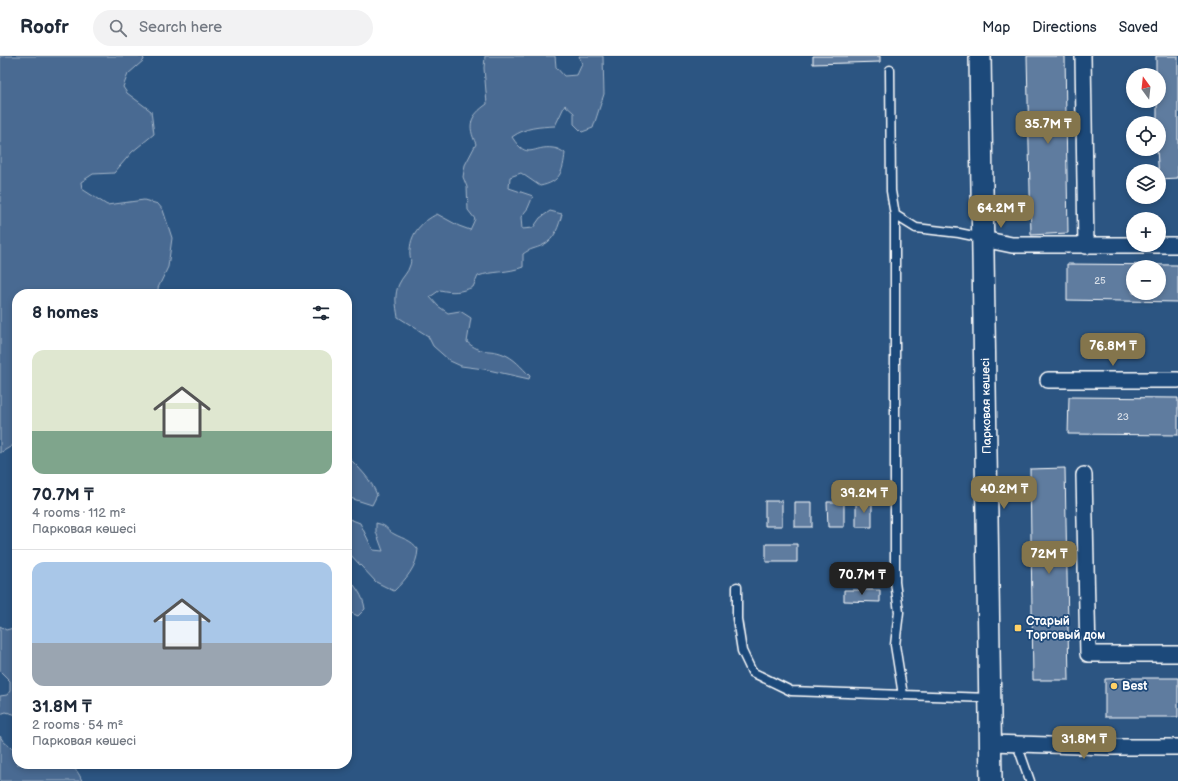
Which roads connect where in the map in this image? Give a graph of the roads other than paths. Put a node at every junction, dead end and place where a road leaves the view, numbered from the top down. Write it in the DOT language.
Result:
graph roads {
  1 [pos="980,56"];
  2 [pos="1083,56"];
  3 [pos="890,70"];
  4 [pos="895,215"];
  5 [pos="983,238"];
  6 [pos="1178,245"];
  7 [pos="1086,246"];
  8 [pos="1048,380"];
  9 [pos="1178,380"];
  10 [pos="1084,475"];
  11 [pos="737,586"];
  12 [pos="1178,654"];
  13 [pos="903,695"];
  14 [pos="990,698"];
  15 [pos="991,743"];
  16 [pos="1017,744"];
  17 [pos="1178,746"];
  18 [pos="991,781"];
  19 [pos="1030,781"];
  1 -- 5 [label="street, Парковая көшесі"];
  2 -- 7 [label="street"];
  3 -- 4 [label="lane"];
  4 -- 5 [label="lane"];
  4 -- 13 [label="lane"];
  5 -- 7 [label="street"];
  5 -- 14 [label="street, Парковая көшесі"];
  6 -- 7 [label="street"];
  8 -- 9 [label="street"];
  10 -- 12 [label="street"];
  11 -- 13 [label="lane"];
  13 -- 14 [label="lane"];
  14 -- 15 [label="street, Парковая көшесі"];
  15 -- 16 [label="street"];
  15 -- 18 [label="street, Парковая көшесі"];
  16 -- 17 [label="street"];
  16 -- 19 [label="lane"];
}
